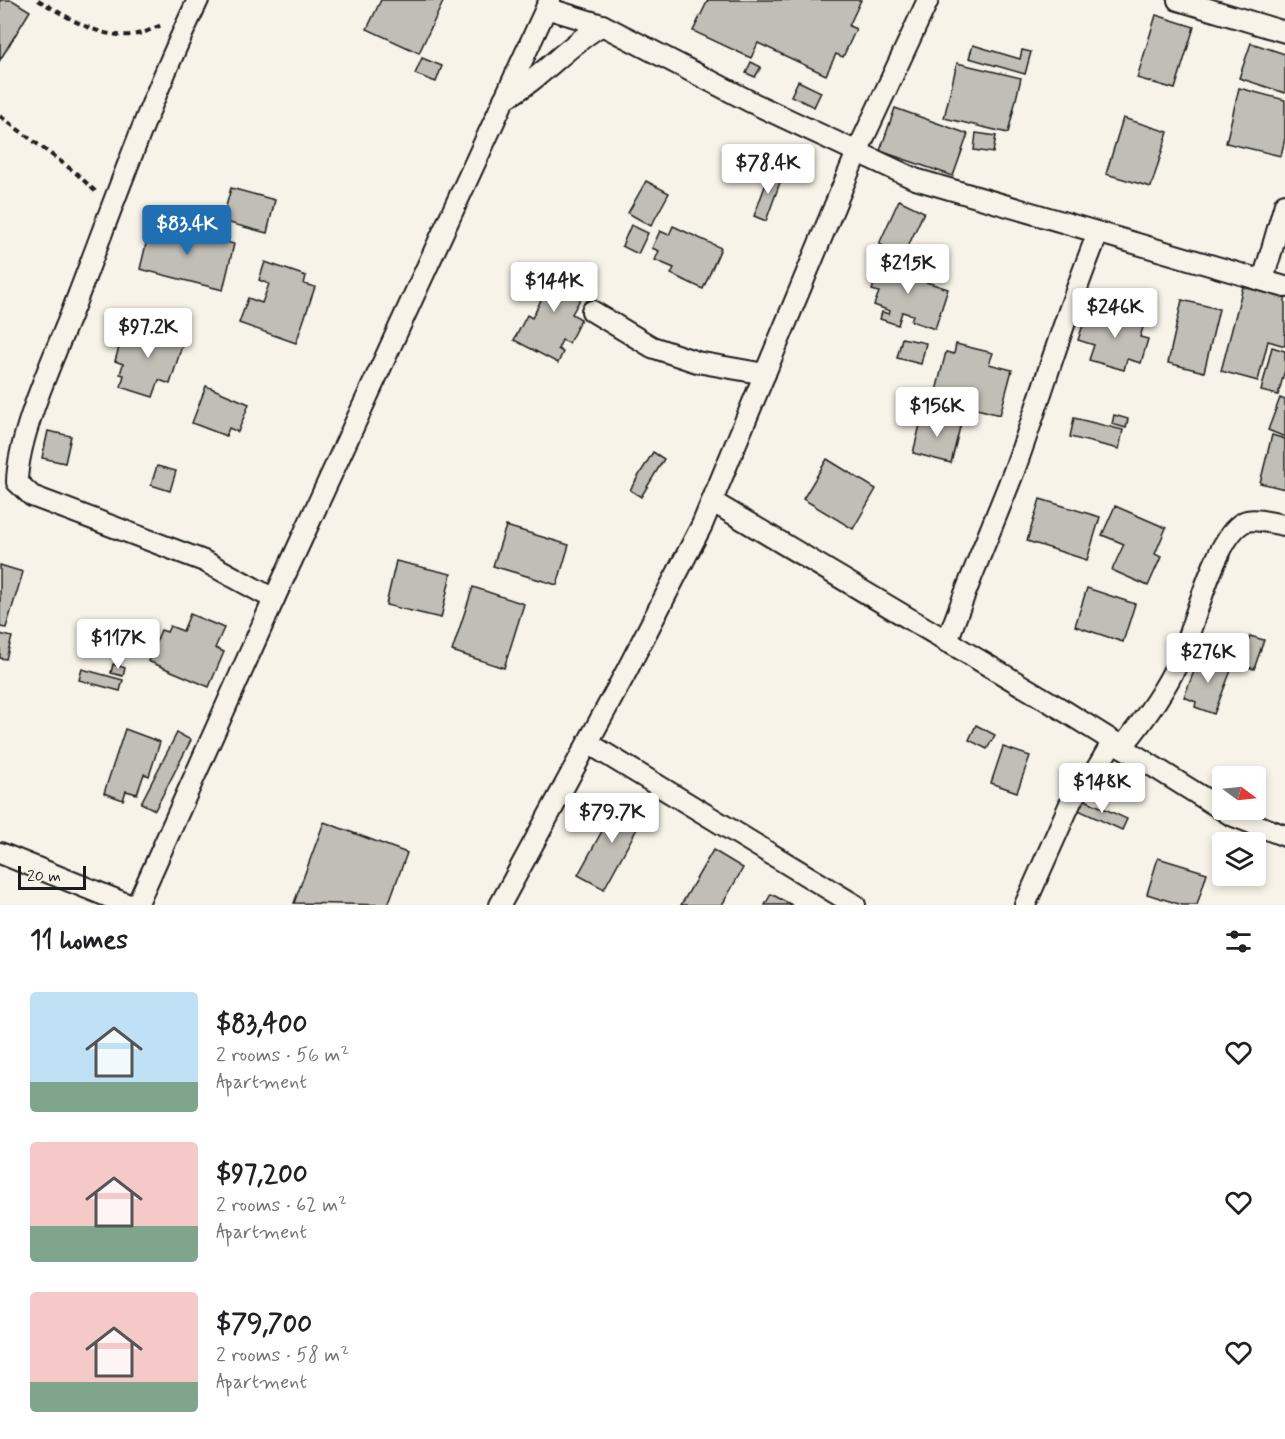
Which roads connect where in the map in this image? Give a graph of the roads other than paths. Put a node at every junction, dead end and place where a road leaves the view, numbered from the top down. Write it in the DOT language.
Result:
graph roads {
  1 [pos="928,0"];
  2 [pos="1178,0"];
  3 [pos="548,4"];
  4 [pos="194,8"];
  5 [pos="602,25"];
  6 [pos="1284,28"];
  7 [pos="504,99"];
  8 [pos="857,152"];
  9 [pos="1285,204"];
  10 [pos="1098,233"];
  11 [pos="1263,280"];
  12 [pos="1285,287"];
  13 [pos="592,311"];
  14 [pos="765,374"];
  15 [pos="9,482"];
  16 [pos="713,502"];
  17 [pos="1285,525"];
  18 [pos="274,599"];
  19 [pos="947,642"];
  20 [pos="588,743"];
  21 [pos="1118,744"];
  22 [pos="1285,836"];
  23 [pos="0,854"];
  24 [pos="129,905"];
  25 [pos="137,905"];
  26 [pos="500,905"];
  27 [pos="855,905"];
  28 [pos="1025,905"];
  1 -- 8 [label="street"];
  2 -- 6 [label="street"];
  3 -- 5 [label="street"];
  3 -- 7 [label="street"];
  4 -- 15 [label="street"];
  5 -- 7 [label="street"];
  5 -- 8 [label="street"];
  7 -- 18 [label="street"];
  8 -- 10 [label="street"];
  8 -- 14 [label="street"];
  9 -- 11 [label="street"];
  10 -- 11 [label="street"];
  10 -- 19 [label="street"];
  11 -- 12 [label="street"];
  13 -- 14 [label="street"];
  14 -- 16 [label="street"];
  15 -- 18 [label="street"];
  16 -- 19 [label="street"];
  16 -- 20 [label="street"];
  17 -- 21 [label="street"];
  18 -- 25 [label="street"];
  19 -- 21 [label="street"];
  20 -- 26 [label="street"];
  20 -- 27 [label="street"];
  21 -- 22 [label="street"];
  21 -- 28 [label="street"];
  23 -- 24 [label="street"];
}
